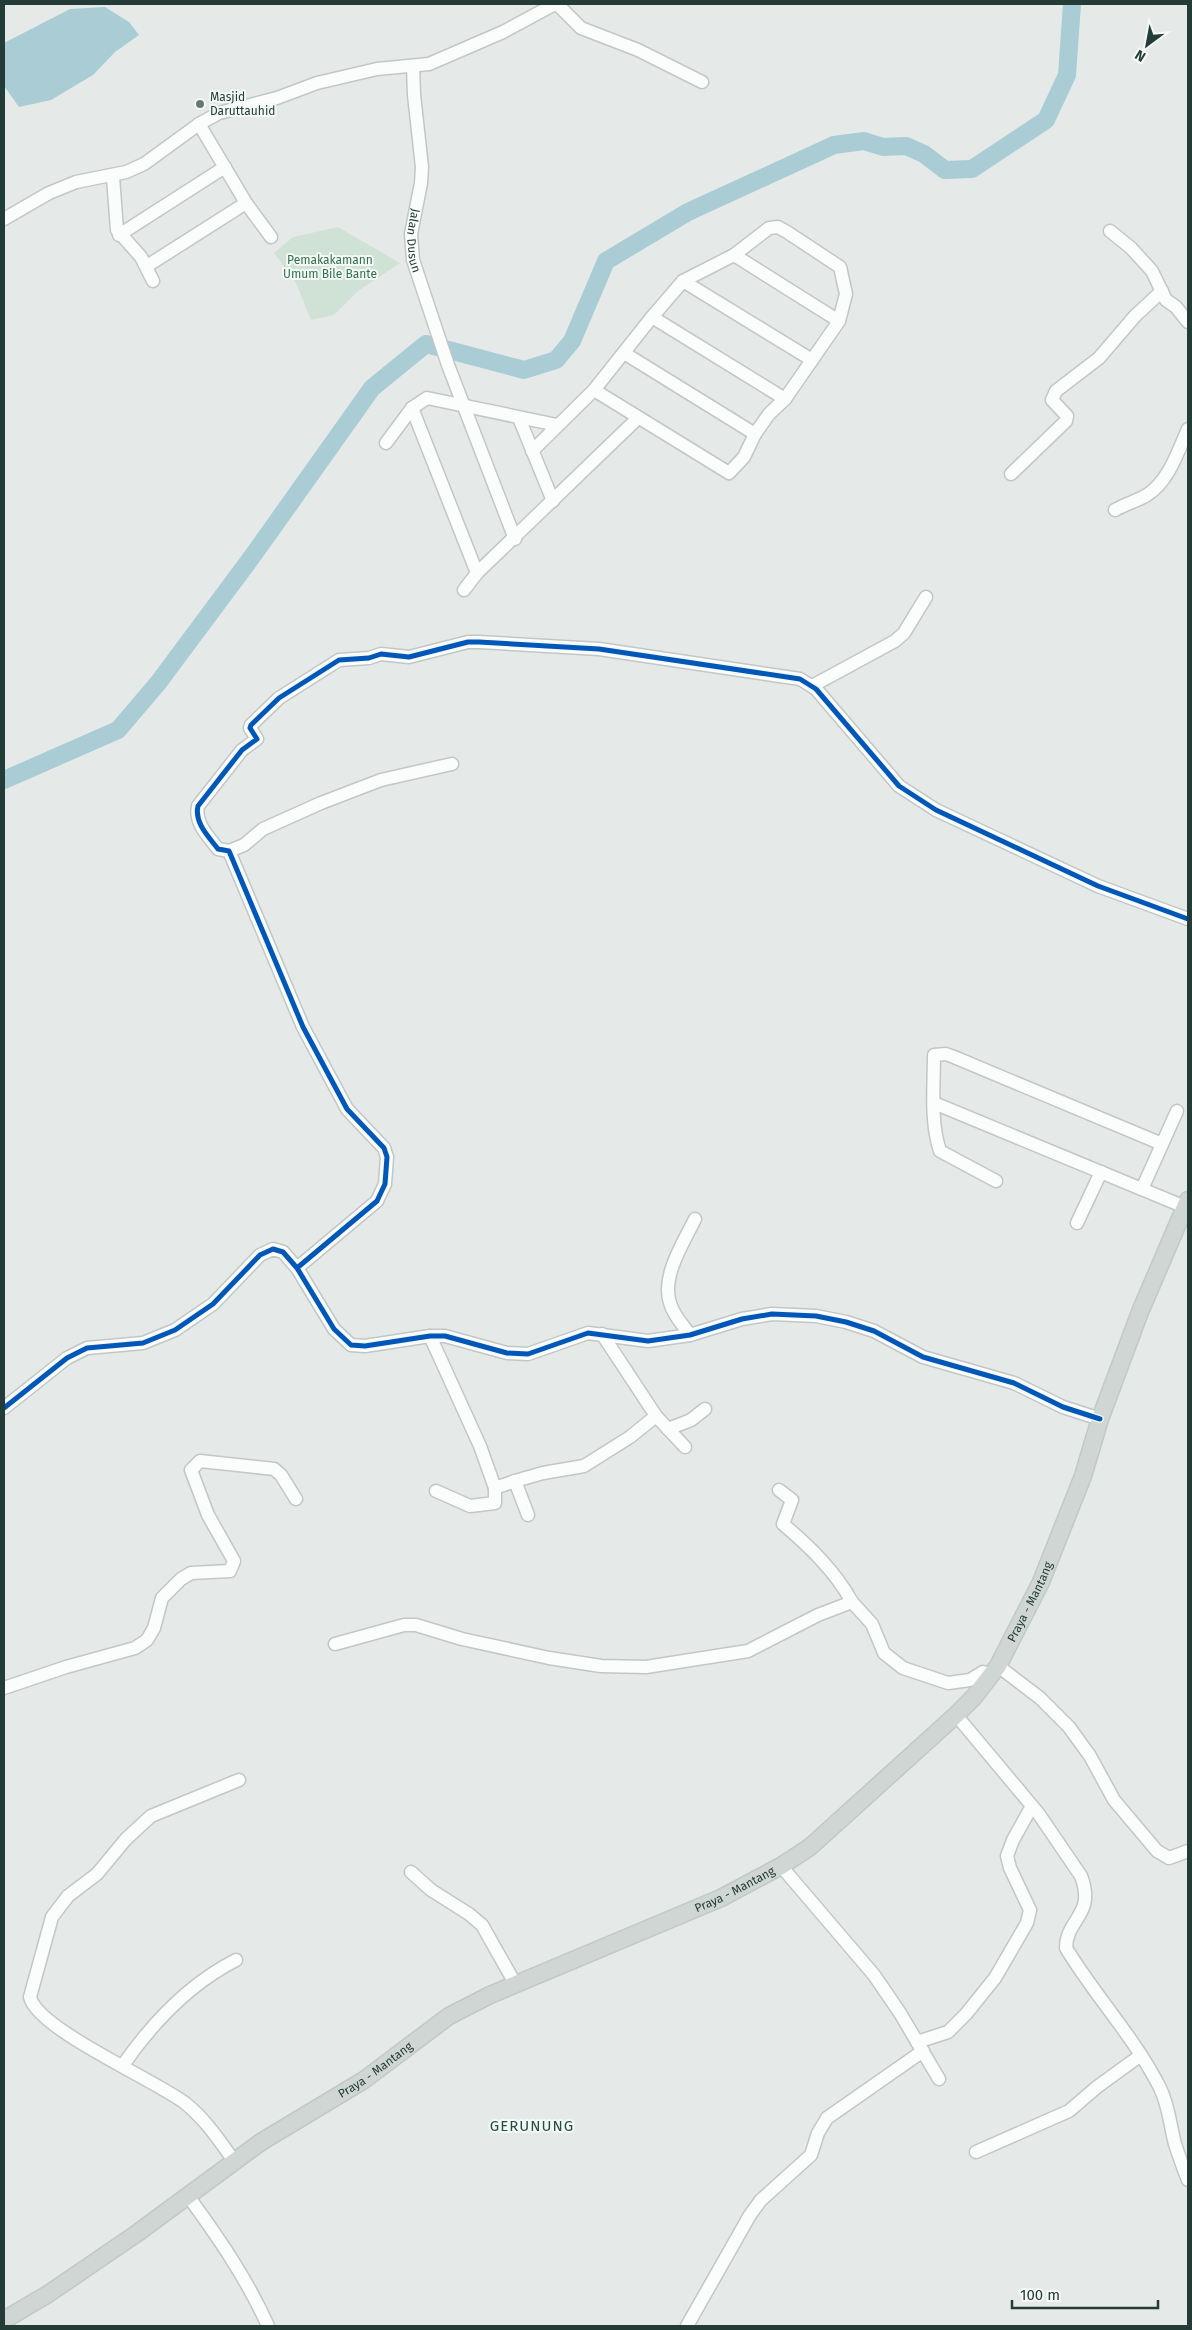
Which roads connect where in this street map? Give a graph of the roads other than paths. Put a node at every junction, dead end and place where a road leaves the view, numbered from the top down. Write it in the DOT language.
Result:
graph roads {
  1 [pos="556,4"];
  2 [pos="413,66"];
  3 [pos="702,82"];
  4 [pos="199,124"];
  5 [pos="225,168"];
  6 [pos="113,176"];
  7 [pos="246,203"];
  8 [pos="4,219"];
  9 [pos="1110,232"];
  10 [pos="119,234"];
  11 [pos="271,236"];
  12 [pos="734,255"];
  13 [pos="147,266"];
  14 [pos="154,281"];
  15 [pos="683,282"];
  16 [pos="1162,291"];
  17 [pos="652,316"];
  18 [pos="839,320"];
  19 [pos="1188,322"];
  20 [pos="624,353"];
  21 [pos="812,360"];
  22 [pos="594,390"];
  23 [pos="785,399"];
  24 [pos="466,407"];
  25 [pos="412,408"];
  26 [pos="519,418"];
  27 [pos="638,418"];
  28 [pos="558,425"];
  29 [pos="1188,429"];
  30 [pos="755,434"];
  31 [pos="386,443"];
  32 [pos="532,451"];
  33 [pos="1011,474"];
  34 [pos="553,501"];
  35 [pos="1115,510"];
  36 [pos="514,539"];
  37 [pos="476,573"];
  38 [pos="464,590"];
  39 [pos="926,597"];
  40 [pos="812,686"];
  41 [pos="452,764"];
  42 [pos="228,851"];
  43 [pos="1188,919"];
  44 [pos="934,1103"];
  45 [pos="1177,1111"];
  46 [pos="1162,1144"];
  47 [pos="1101,1172"];
  48 [pos="996,1181"];
  49 [pos="1142,1189"];
  50 [pos="1187,1204"];
  51 [pos="695,1219"];
  52 [pos="1077,1223"];
  53 [pos="297,1268"];
  54 [pos="602,1334"];
  55 [pos="690,1335"];
  56 [pos="430,1336"];
  57 [pos="4,1408"];
  58 [pos="705,1409"];
  59 [pos="656,1416"];
  60 [pos="1100,1419"];
  61 [pos="668,1429"];
  62 [pos="685,1447"];
  63 [pos="515,1482"];
  64 [pos="495,1488"];
  65 [pos="779,1490"];
  66 [pos="436,1491"];
  67 [pos="296,1499"];
  68 [pos="528,1515"];
  69 [pos="852,1602"];
  70 [pos="335,1644"];
  71 [pos="995,1671"];
  72 [pos="4,1688"];
  73 [pos="956,1715"];
  74 [pos="239,1780"];
  75 [pos="1032,1806"];
  76 [pos="1188,1851"];
  77 [pos="781,1866"];
  78 [pos="411,1872"];
  79 [pos="236,1960"];
  80 [pos="516,1985"];
  81 [pos="920,2047"];
  82 [pos="1140,2055"];
  83 [pos="123,2066"];
  84 [pos="939,2079"];
  85 [pos="976,2152"];
  86 [pos="234,2161"];
  87 [pos="1188,2180"];
  88 [pos="188,2196"];
  89 [pos="4,2320"];
  90 [pos="268,2326"];
  91 [pos="687,2326"];
  1 -- 2 [label="street"];
  1 -- 3 [label="street"];
  2 -- 4 [label="street"];
  2 -- 24 [label="street, Jalan Dusun"];
  4 -- 5 [label="street"];
  4 -- 6 [label="street"];
  5 -- 7 [label="street"];
  5 -- 10 [label="street"];
  6 -- 8 [label="street"];
  6 -- 10 [label="street"];
  7 -- 11 [label="street"];
  7 -- 13 [label="street"];
  9 -- 16 [label="street"];
  10 -- 13 [label="street"];
  12 -- 15 [label="street"];
  12 -- 18 [label="street"];
  12 -- 18 [label="street"];
  13 -- 14 [label="street"];
  15 -- 17 [label="street"];
  15 -- 21 [label="street"];
  16 -- 19 [label="street"];
  16 -- 33 [label="street"];
  17 -- 20 [label="street"];
  17 -- 23 [label="street"];
  18 -- 21 [label="street"];
  20 -- 22 [label="street"];
  20 -- 30 [label="street"];
  21 -- 23 [label="street"];
  22 -- 27 [label="street"];
  22 -- 28 [label="street"];
  23 -- 30 [label="street"];
  24 -- 25 [label="street"];
  24 -- 26 [label="street"];
  24 -- 36 [label="street, Jalan Dusun"];
  25 -- 31 [label="street"];
  25 -- 37 [label="street"];
  26 -- 28 [label="street"];
  26 -- 32 [label="street"];
  27 -- 30 [label="street"];
  27 -- 34 [label="street"];
  28 -- 32 [label="street"];
  29 -- 35 [label="street"];
  32 -- 34 [label="street"];
  34 -- 36 [label="street"];
  36 -- 37 [label="street"];
  37 -- 38 [label="street"];
  39 -- 40 [label="street"];
  40 -- 42 [label="street"];
  40 -- 43 [label="street"];
  41 -- 42 [label="street"];
  42 -- 53 [label="street"];
  44 -- 46 [label="street"];
  44 -- 47 [label="street"];
  44 -- 48 [label="street"];
  45 -- 46 [label="street"];
  46 -- 49 [label="street"];
  47 -- 49 [label="street"];
  47 -- 52 [label="street"];
  49 -- 50 [label="street"];
  50 -- 60 [label="main road, Praya - Mantang"];
  51 -- 55 [label="street"];
  53 -- 56 [label="street"];
  53 -- 57 [label="street"];
  54 -- 55 [label="street"];
  54 -- 56 [label="street"];
  54 -- 59 [label="street"];
  55 -- 60 [label="street"];
  56 -- 64 [label="street"];
  58 -- 61 [label="street"];
  59 -- 61 [label="street"];
  59 -- 63 [label="street"];
  60 -- 71 [label="main road, Praya - Mantang"];
  61 -- 62 [label="street"];
  63 -- 64 [label="street"];
  63 -- 68 [label="street"];
  64 -- 66 [label="street"];
  65 -- 69 [label="street"];
  67 -- 72 [label="street"];
  69 -- 70 [label="street"];
  69 -- 71 [label="street"];
  71 -- 73 [label="main road, Praya - Mantang"];
  71 -- 76 [label="street"];
  73 -- 75 [label="street"];
  73 -- 77 [label="main road, Praya - Mantang"];
  74 -- 83 [label="street"];
  75 -- 81 [label="street"];
  75 -- 82 [label="street"];
  77 -- 80 [label="main road, Praya - Mantang"];
  77 -- 81 [label="street"];
  78 -- 80 [label="street"];
  79 -- 83 [label="street"];
  80 -- 86 [label="main road, Praya - Mantang"];
  81 -- 84 [label="street"];
  81 -- 91 [label="street"];
  82 -- 85 [label="street"];
  82 -- 87 [label="street"];
  83 -- 86 [label="street"];
  86 -- 88 [label="main road, Praya - Mantang"];
  88 -- 89 [label="main road, Praya - Mantang"];
  88 -- 90 [label="street"];
}
